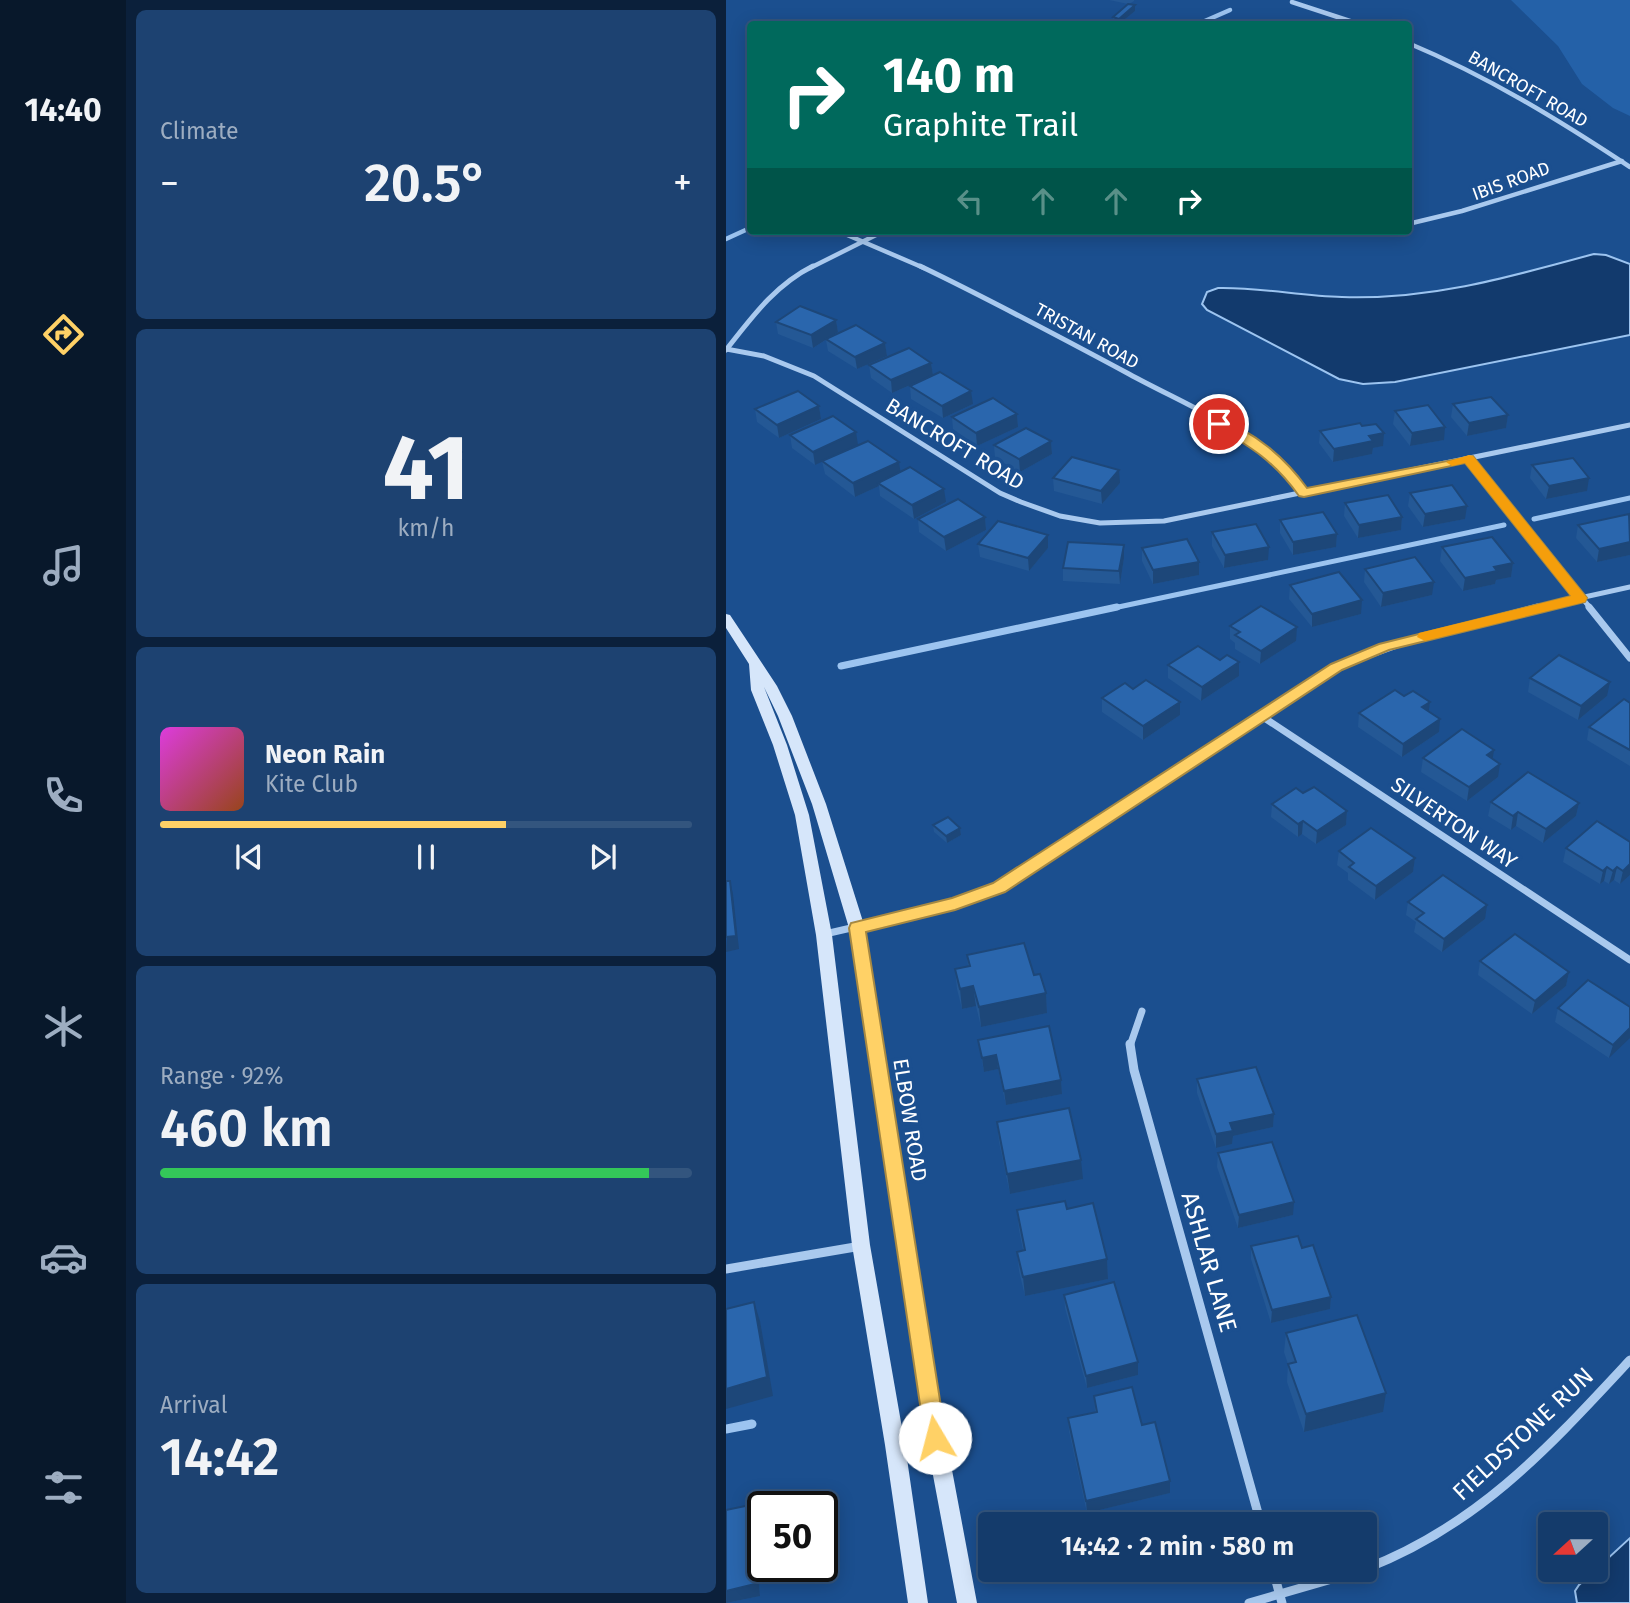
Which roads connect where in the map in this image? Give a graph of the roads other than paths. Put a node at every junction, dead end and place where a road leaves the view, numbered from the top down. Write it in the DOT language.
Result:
graph roads {
  1 [pos="1292,2"];
  2 [pos="1350,21"];
  3 [pos="1412,45"];
  4 [pos="1622,162"];
  5 [pos="1630,167"];
  6 [pos="1412,223"];
  7 [pos="848,235"];
  8 [pos="876,235"];
  9 [pos="863,241"];
  10 [pos="726,349"];
  11 [pos="1630,425"];
  12 [pos="1469,458"];
  13 [pos="1304,493"];
  14 [pos="1630,587"];
  15 [pos="1580,598"];
  16 [pos="726,618"];
  17 [pos="1630,658"];
  18 [pos="753,661"];
  19 [pos="1260,715"];
  20 [pos="857,928"];
  21 [pos="824,934"];
  22 [pos="1630,960"];
  23 [pos="1141,1011"];
  24 [pos="861,1245"];
  25 [pos="726,1269"];
  26 [pos="1630,1360"];
  27 [pos="1258,1512"];
  28 [pos="1377,1565"];
  29 [pos="1276,1582"];
  30 [pos="1328,1582"];
  31 [pos="1281,1599"];
  32 [pos="918,1603"];
  33 [pos="967,1603"];
  34 [pos="1249,1603"];
  1 -- 2 [label="street"];
  3 -- 4 [label="street, BANCROFT ROAD"];
  4 -- 5 [label="street, BANCROFT ROAD"];
  4 -- 6 [label="street, IBIS ROAD"];
  7 -- 9 [label="street, TRISTAN ROAD"];
  8 -- 9 [label="street"];
  9 -- 10 [label="street"];
  9 -- 13 [label="street, TRISTAN ROAD"];
  10 -- 13 [label="street, BANCROFT ROAD"];
  11 -- 12 [label="street, BANCROFT ROAD"];
  12 -- 13 [label="street, BANCROFT ROAD"];
  12 -- 15 [label="street"];
  14 -- 15 [label="street"];
  15 -- 17 [label="street"];
  15 -- 19 [label="street"];
  16 -- 18 [label="main road, ELBOW ROAD"];
  18 -- 20 [label="main road, ELBOW ROAD"];
  18 -- 21 [label="main road, ELBOW ROAD"];
  19 -- 20 [label="street"];
  19 -- 22 [label="street, SILVERTON WAY"];
  20 -- 21 [label="street"];
  20 -- 33 [label="main road, ELBOW ROAD"];
  21 -- 24 [label="main road, ELBOW ROAD"];
  23 -- 27 [label="street, ASHLAR LANE"];
  24 -- 25 [label="street"];
  24 -- 32 [label="main road, ELBOW ROAD"];
  26 -- 28 [label="street, FIELDSTONE RUN"];
  29 -- 31 [label="street"];
  30 -- 31 [label="street, FIELDSTONE RUN"];
  31 -- 34 [label="street, FIELDSTONE RUN"];
}
